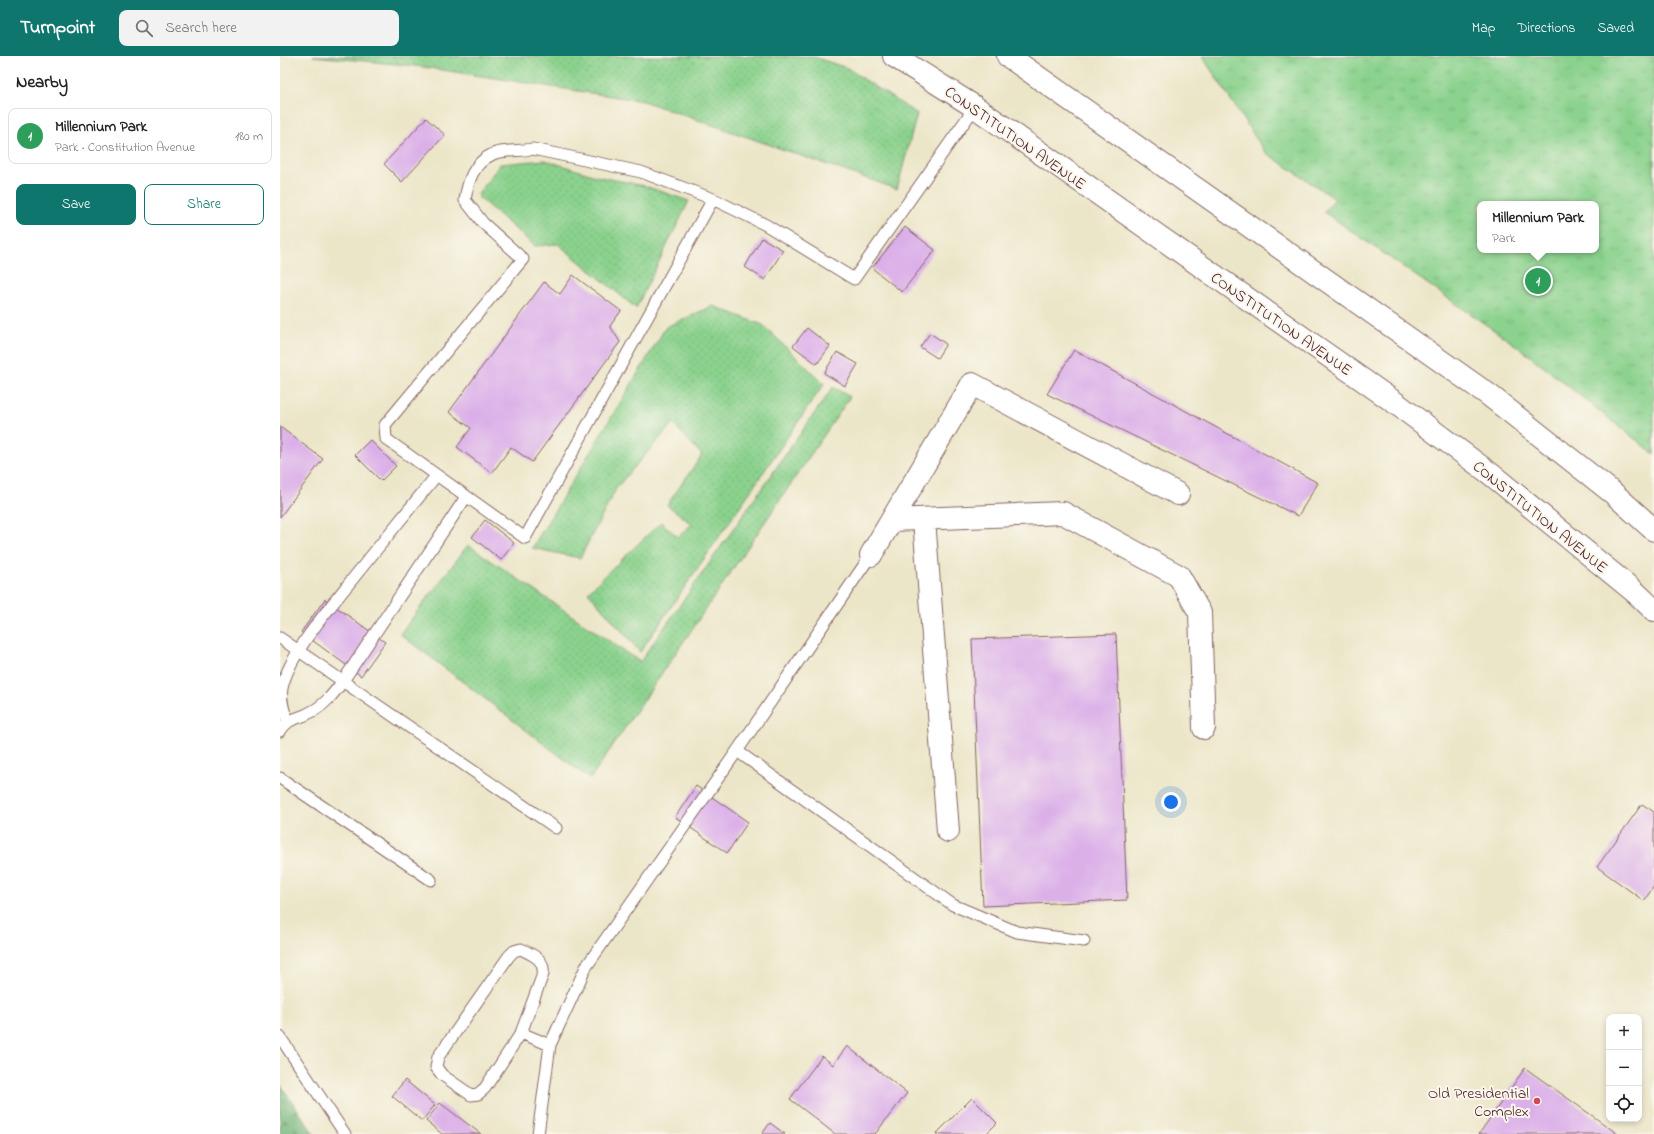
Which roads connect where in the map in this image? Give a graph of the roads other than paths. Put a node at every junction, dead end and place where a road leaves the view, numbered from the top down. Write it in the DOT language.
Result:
graph roads {
  1 [pos="894,56"];
  2 [pos="1008,56"];
  3 [pos="975,107"];
  4 [pos="713,199"];
  5 [pos="436,476"];
  6 [pos="1178,494"];
  7 [pos="466,497"];
  8 [pos="924,519"];
  9 [pos="892,520"];
  10 [pos="1654,530"];
  11 [pos="871,555"];
  12 [pos="1654,610"];
  13 [pos="280,638"];
  14 [pos="299,651"];
  15 [pos="343,681"];
  16 [pos="287,721"];
  17 [pos="1204,728"];
  18 [pos="280,731"];
  19 [pos="737,751"];
  20 [pos="280,778"];
  21 [pos="556,828"];
  22 [pos="948,831"];
  23 [pos="431,880"];
  24 [pos="1084,941"];
  25 [pos="521,1034"];
  26 [pos="280,1037"];
  27 [pos="550,1045"];
  28 [pos="345,1134"];
  29 [pos="538,1134"];
  1 -- 3 [label="main road, CONSTITUTION AVENUE"];
  2 -- 10 [label="main road"];
  3 -- 4 [label="lane"];
  3 -- 12 [label="main road, CONSTITUTION AVENUE"];
  4 -- 5 [label="lane"];
  4 -- 7 [label="lane"];
  5 -- 7 [label="lane"];
  5 -- 14 [label="lane"];
  6 -- 9 [label="main road"];
  7 -- 15 [label="lane"];
  8 -- 9 [label="main road"];
  8 -- 17 [label="main road"];
  8 -- 22 [label="main road"];
  9 -- 11 [label="main road"];
  11 -- 19 [label="lane"];
  13 -- 14 [label="lane"];
  14 -- 15 [label="lane"];
  14 -- 16 [label="lane"];
  15 -- 16 [label="lane"];
  15 -- 21 [label="lane"];
  16 -- 18 [label="lane"];
  19 -- 24 [label="lane"];
  19 -- 27 [label="lane"];
  20 -- 23 [label="lane"];
  25 -- 25 [label="lane"];
  25 -- 27 [label="lane"];
  26 -- 28 [label="lane"];
  27 -- 29 [label="lane"];
}
